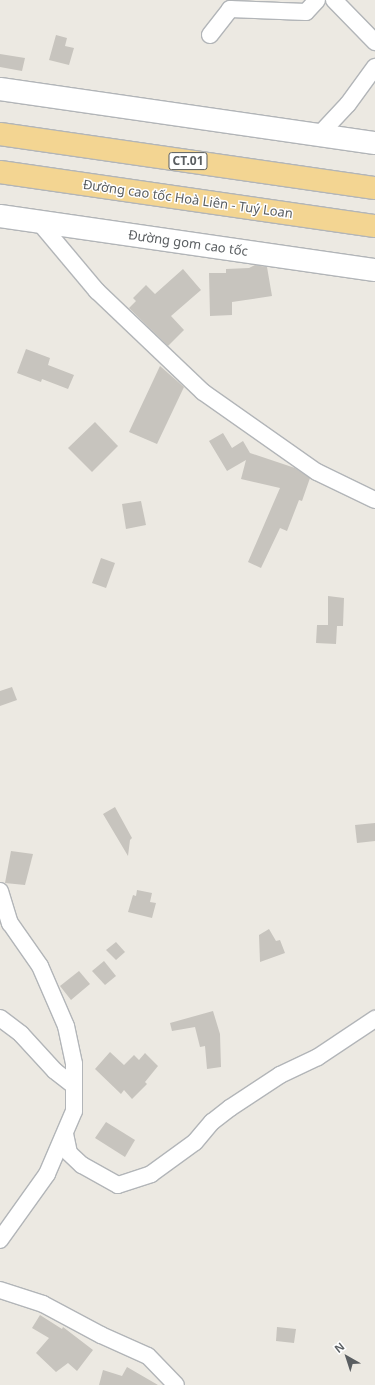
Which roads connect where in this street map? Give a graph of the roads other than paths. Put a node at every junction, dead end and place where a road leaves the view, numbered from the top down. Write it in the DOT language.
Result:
graph roads {
  1 [pos="317,0"];
  2 [pos="334,0"];
  3 [pos="210,35"];
  4 [pos="375,42"];
  5 [pos="375,67"];
  6 [pos="0,89"];
  7 [pos="0,134"];
  8 [pos="319,135"];
  9 [pos="375,143"];
  10 [pos="0,172"];
  11 [pos="375,188"];
  12 [pos="0,216"];
  13 [pos="39,222"];
  14 [pos="375,226"];
  15 [pos="375,270"];
  16 [pos="375,500"];
  17 [pos="0,892"];
  18 [pos="0,1018"];
  19 [pos="375,1019"];
  20 [pos="74,1086"];
  21 [pos="65,1134"];
  22 [pos="0,1240"];
  23 [pos="0,1290"];
  24 [pos="176,1385"];
  1 -- 3 [label="street"];
  2 -- 4 [label="street"];
  5 -- 8 [label="street"];
  6 -- 8 [label="main road"];
  7 -- 11 [label="highway, CT.01"];
  8 -- 9 [label="main road"];
  10 -- 14 [label="highway, Đường cao tốc Hoà Liên - Tuý Loan"];
  12 -- 13 [label="main road, Đường gom cao tốc"];
  13 -- 15 [label="main road, Đường gom cao tốc"];
  13 -- 16 [label="street"];
  17 -- 20 [label="street"];
  18 -- 20 [label="street"];
  19 -- 21 [label="street"];
  20 -- 21 [label="street"];
  21 -- 22 [label="street"];
  23 -- 24 [label="street"];
}
